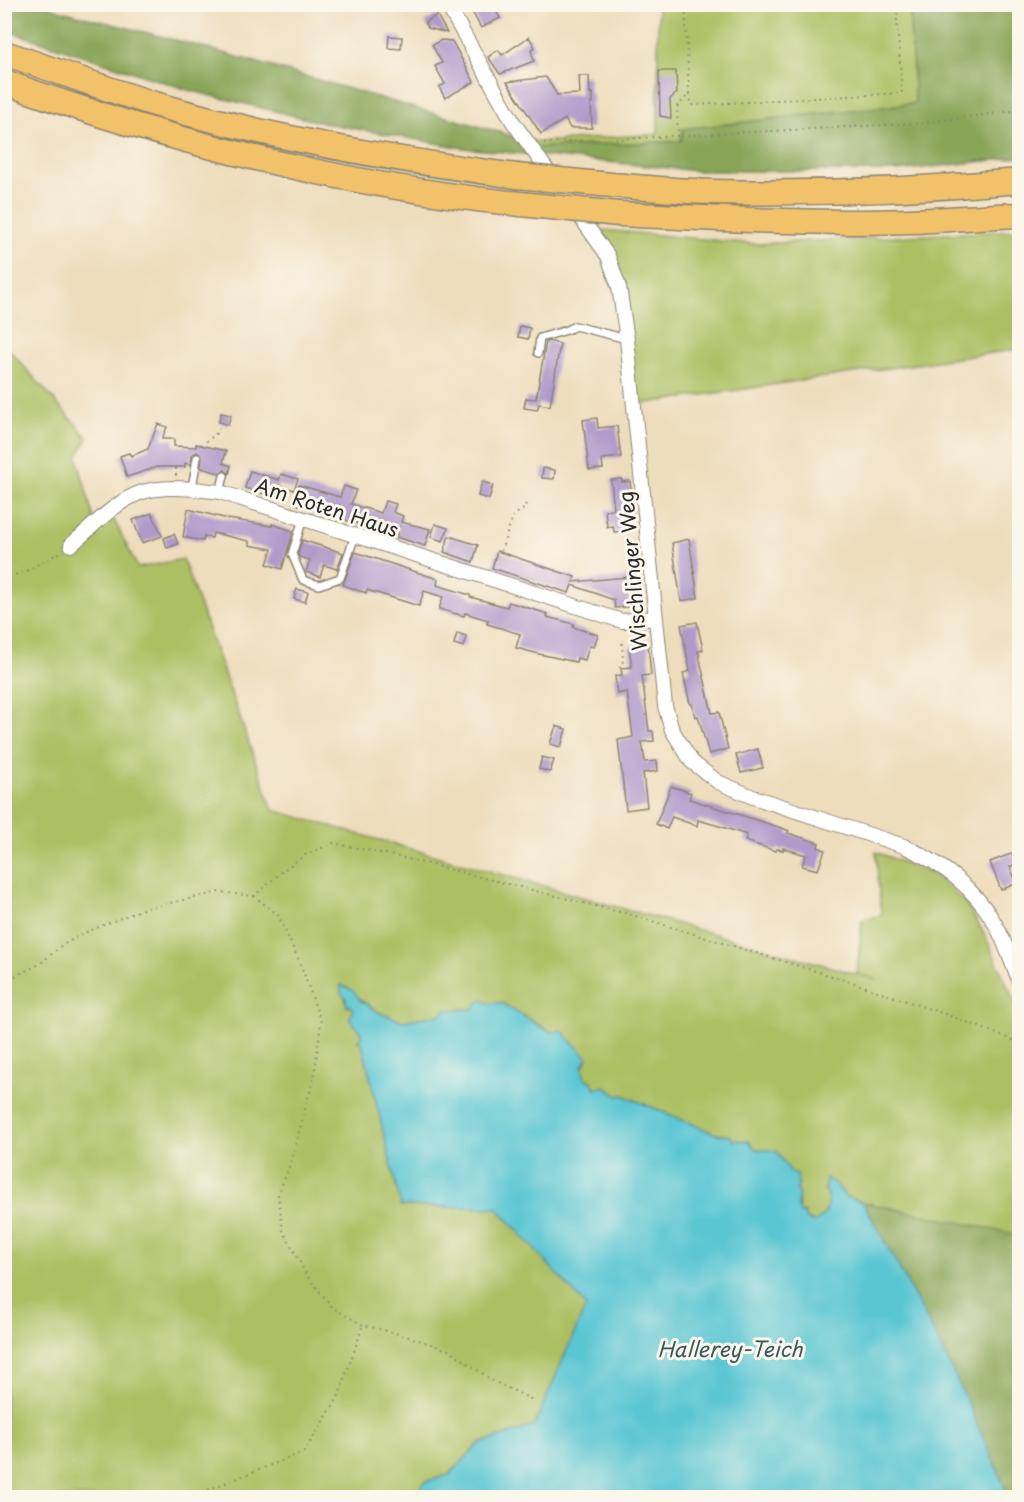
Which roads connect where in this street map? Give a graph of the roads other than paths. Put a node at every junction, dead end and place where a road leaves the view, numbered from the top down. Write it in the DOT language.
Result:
graph roads {
  1 [pos="447,4"];
  2 [pos="4,53"];
  3 [pos="4,82"];
  4 [pos="1020,181"];
  5 [pos="1020,214"];
  6 [pos="627,339"];
  7 [pos="538,353"];
  8 [pos="197,458"];
  9 [pos="225,476"];
  10 [pos="192,488"];
  11 [pos="220,492"];
  12 [pos="303,519"];
  13 [pos="355,536"];
  14 [pos="71,545"];
  15 [pos="655,618"];
  16 [pos="1020,982"];
  1 -- 6 [label="street, Wischlinger Weg"];
  2 -- 4 [label="highway, bridge"];
  3 -- 5 [label="highway, bridge"];
  6 -- 7 [label="lane"];
  6 -- 15 [label="street, Wischlinger Weg"];
  8 -- 10 [label="lane"];
  9 -- 11 [label="lane"];
  10 -- 11 [label="street, Am Roten Haus"];
  10 -- 14 [label="street, Am Roten Haus"];
  11 -- 12 [label="street, Am Roten Haus"];
  12 -- 13 [label="street, Am Roten Haus"];
  12 -- 13 [label="lane"];
  13 -- 15 [label="street, Am Roten Haus"];
  15 -- 16 [label="street, Wischlinger Weg"];
}
